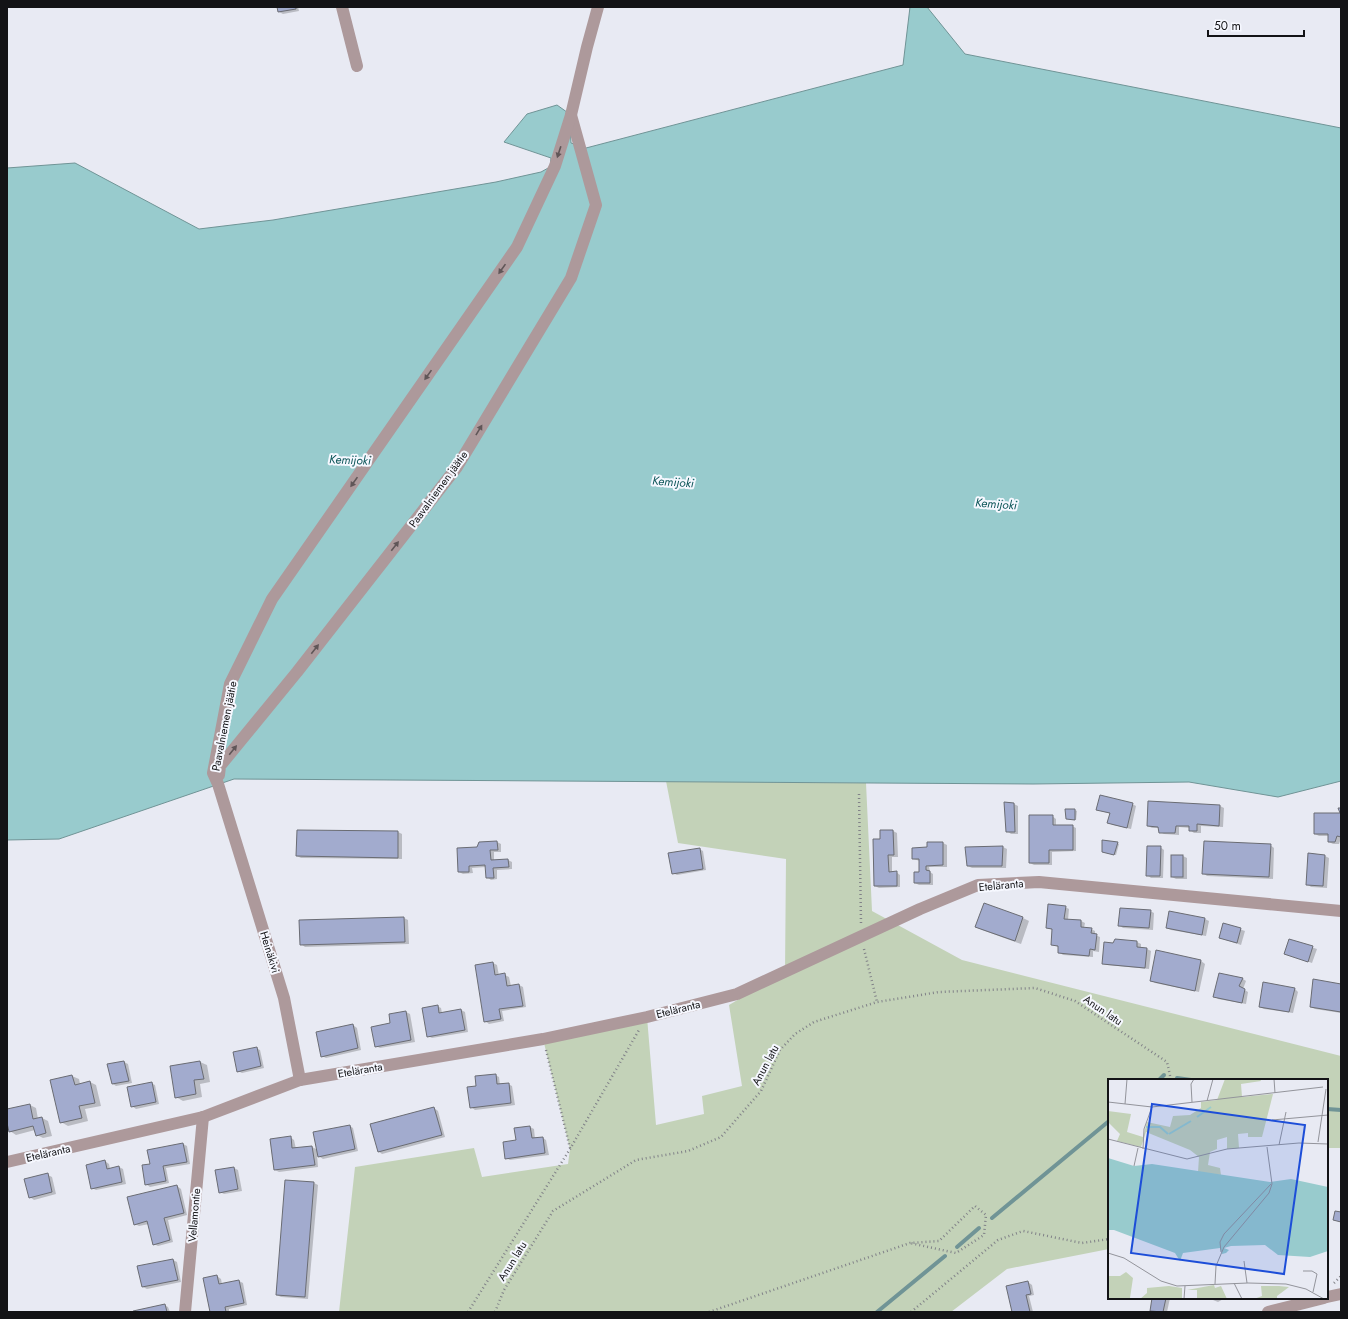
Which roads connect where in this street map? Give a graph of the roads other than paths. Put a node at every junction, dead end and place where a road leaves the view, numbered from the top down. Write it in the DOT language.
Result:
graph roads {
  1 [pos="342,7"];
  2 [pos="598,7"];
  3 [pos="357,66"];
  4 [pos="572,115"];
  5 [pos="218,784"];
  6 [pos="231,825"];
  7 [pos="1341,911"];
  8 [pos="300,1080"];
  9 [pos="203,1117"];
  10 [pos="7,1162"];
  11 [pos="1341,1294"];
  12 [pos="1328,1297"];
  13 [pos="1320,1299"];
  14 [pos="185,1312"];
  15 [pos="1268,1312"];
  1 -- 3 [label="street"];
  2 -- 4 [label="street, Paavalniemen jäätie"];
  4 -- 5 [label="street, Paavalniemen jäätie, one-way"];
  5 -- 4 [label="street, Paavalniemen jäätie, one-way"];
  5 -- 6 [label="street, Paavalniemen jäätie"];
  6 -- 8 [label="street, Heinäkivi"];
  7 -- 8 [label="street, Eteläranta"];
  8 -- 9 [label="street, Eteläranta"];
  9 -- 10 [label="street, Eteläranta"];
  9 -- 14 [label="street, Vellamontie"];
  11 -- 12 [label="street"];
  13 -- 15 [label="street"];
}
